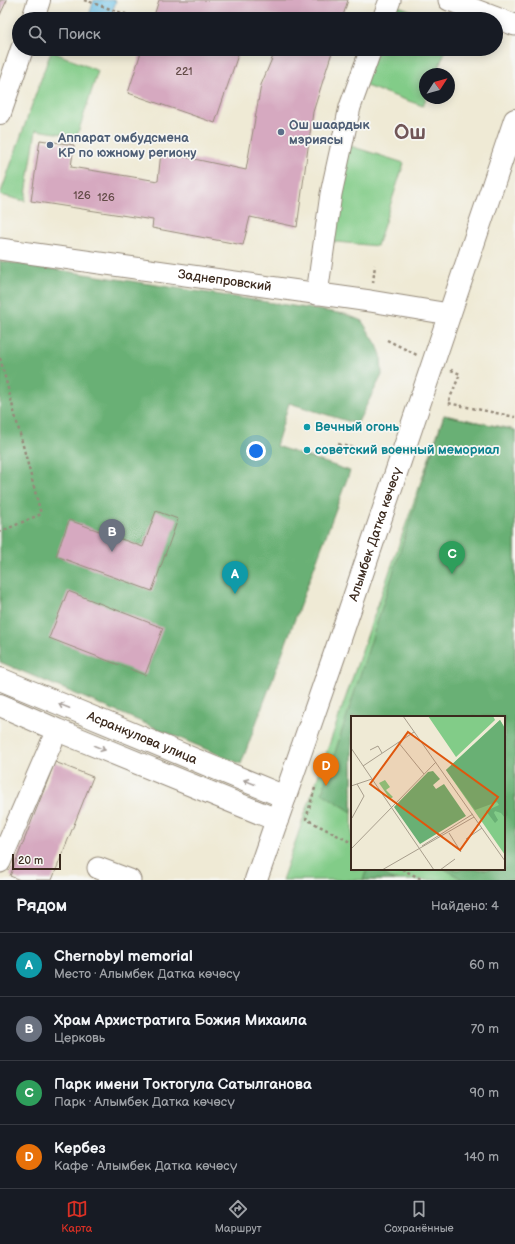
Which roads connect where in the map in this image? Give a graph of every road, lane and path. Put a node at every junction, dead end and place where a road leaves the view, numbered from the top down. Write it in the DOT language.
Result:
graph roads {
  1 [pos="39,0"];
  2 [pos="84,0"];
  3 [pos="390,0"];
  4 [pos="449,0"];
  5 [pos="35,12"];
  6 [pos="119,12"];
  7 [pos="386,12"];
  8 [pos="481,12"];
  9 [pos="503,20"];
  10 [pos="515,25"];
  11 [pos="20,56"];
  12 [pos="368,56"];
  13 [pos="0,113"];
  14 [pos="515,120"];
  15 [pos="0,249"];
  16 [pos="316,294"];
  17 [pos="449,314"];
  18 [pos="0,358"];
  19 [pos="448,403"];
  20 [pos="515,417"];
  21 [pos="338,444"];
  22 [pos="363,450"];
  23 [pos="0,532"];
  24 [pos="0,680"];
  25 [pos="0,705"];
  26 [pos="57,730"];
  27 [pos="316,788"];
  28 [pos="285,797"];
  29 [pos="277,820"];
  30 [pos="351,842"];
  31 [pos="0,862"];
  32 [pos="98,868"];
  33 [pos="404,870"];
  34 [pos="130,880"];
  35 [pos="256,880"];
  36 [pos="423,880"];
  1 -- 5 [label="main road"];
  2 -- 6 [label="path"];
  3 -- 7 [label="street"];
  4 -- 8 [label="street"];
  9 -- 10 [label="street"];
  11 -- 13 [label="main road"];
  12 -- 16 [label="street"];
  14 -- 17 [label="main road, Алымбек Датка көчөсү"];
  15 -- 16 [label="street, Заднепровский"];
  16 -- 17 [label="street, Заднепровский"];
  17 -- 28 [label="main road, Алымбек Датка көчөсү"];
  18 -- 23 [label="path"];
  19 -- 20 [label="path"];
  21 -- 22 [label="path"];
  28 -- 24 [label="main road, Асранкулова улица, one-way"];
  25 -- 26 [label="main road, Асранкулова улица"];
  26 -- 29 [label="main road, Асранкулова улица, one-way"];
  26 -- 31 [label="street"];
  27 -- 30 [label="path"];
  28 -- 29 [label="main road, Алымбек Датка көчөсү"];
  29 -- 35 [label="main road, Алымбек Датка көчөсү"];
  32 -- 34 [label="street"];
  33 -- 36 [label="path"];
}
